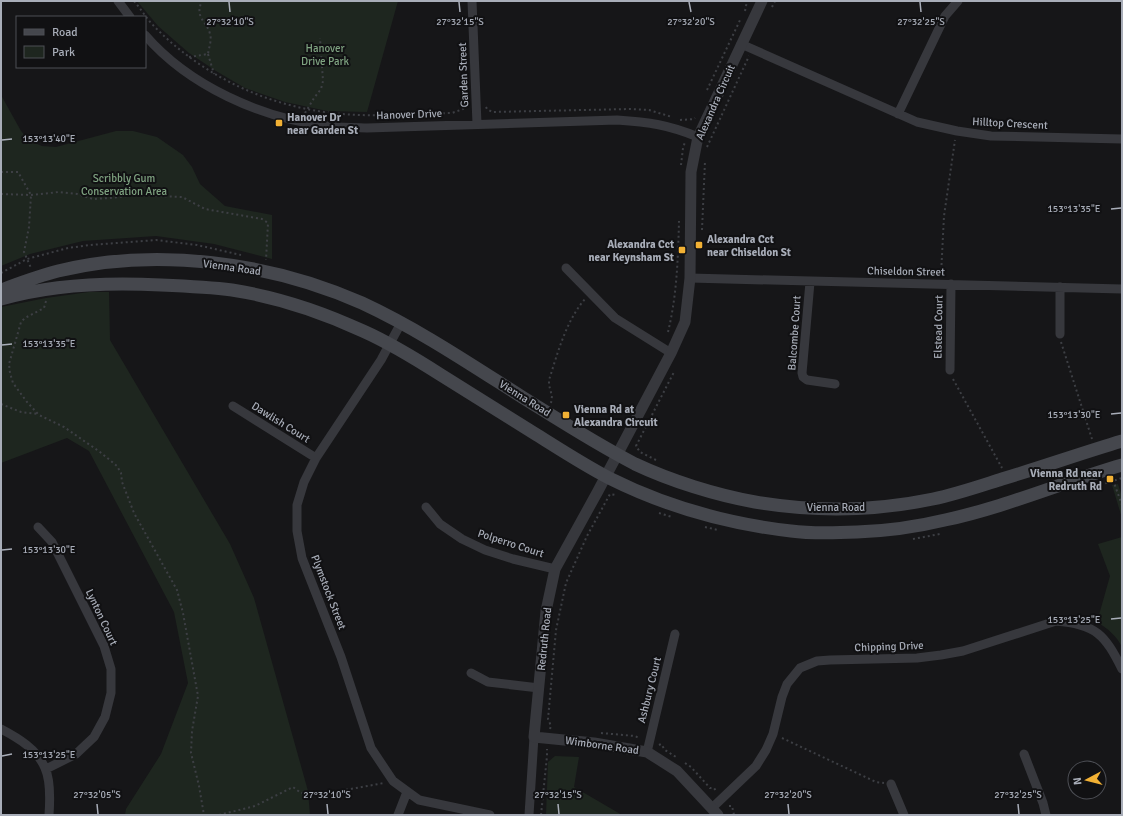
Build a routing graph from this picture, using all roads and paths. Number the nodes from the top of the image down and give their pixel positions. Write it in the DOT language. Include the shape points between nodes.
graph roads {
  1 [pos="118,1"];
  2 [pos="134,1"];
  3 [pos="202,1"];
  4 [pos="472,1"];
  5 [pos="747,1"];
  6 [pos="762,1"];
  7 [pos="775,1"];
  8 [pos="958,1"];
  9 [pos="771,8"];
  10 [pos="129,16"];
  11 [pos="145,16"];
  12 [pos="146,17"];
  13 [pos="146,36"];
  14 [pos="320,38"];
  15 [pos="741,44"];
  16 [pos="752,49"];
  17 [pos="208,54"];
  18 [pos="189,57"];
  19 [pos="215,74"];
  20 [pos="707,92"];
  21 [pos="468,103"];
  22 [pos="485,104"];
  23 [pos="308,109"];
  24 [pos="697,112"];
  25 [pos="898,114"];
  26 [pos="300,121"];
  27 [pos="477,124"];
  28 [pos="957,131"];
  29 [pos="698,137"];
  30 [pos="1122,139"];
  31 [pos="685,143"];
  32 [pos="705,152"];
  33 [pos="705,160"];
  34 [pos="681,170"];
  35 [pos="1,172"];
  36 [pos="1,194"];
  37 [pos="31,195"];
  38 [pos="679,216"];
  39 [pos="702,236"];
  40 [pos="266,260"];
  41 [pos="566,268"];
  42 [pos="34,278"];
  43 [pos="690,278"];
  44 [pos="810,282"];
  45 [pos="940,284"];
  46 [pos="951,284"];
  47 [pos="1060,287"];
  48 [pos="1122,289"];
  49 [pos="1,290"];
  50 [pos="40,290"];
  51 [pos="590,293"];
  52 [pos="1,299"];
  53 [pos="401,323"];
  54 [pos="1060,334"];
  55 [pos="665,338"];
  56 [pos="389,344"];
  57 [pos="671,353"];
  58 [pos="950,370"];
  59 [pos="674,371"];
  60 [pos="835,384"];
  61 [pos="551,403"];
  62 [pos="1,404"];
  63 [pos="233,406"];
  64 [pos="39,414"];
  65 [pos="1085,441"];
  66 [pos="1122,441"];
  67 [pos="1094,444"];
  68 [pos="617,454"];
  69 [pos="316,458"];
  70 [pos="662,463"];
  71 [pos="1122,465"];
  72 [pos="1108,469"];
  73 [pos="995,470"];
  74 [pos="1006,470"];
  75 [pos="606,476"];
  76 [pos="619,495"];
  77 [pos="1122,505"];
  78 [pos="426,507"];
  79 [pos="38,527"];
  80 [pos="554,569"];
  81 [pos="675,634"];
  82 [pos="1122,670"];
  83 [pos="471,673"];
  84 [pos="539,688"];
  85 [pos="1,729"];
  86 [pos="773,734"];
  87 [pos="534,737"];
  88 [pos="546,738"];
  89 [pos="647,752"];
  90 [pos="1024,754"];
  91 [pos="46,768"];
  92 [pos="393,781"];
  93 [pos="891,784"];
  94 [pos="407,792"];
  95 [pos="728,806"];
  96 [pos="715,811"];
  97 [pos="49,815"];
  98 [pos="204,815"];
  99 [pos="219,815"];
  100 [pos="398,815"];
  101 [pos="490,815"];
  102 [pos="529,815"];
  103 [pos="541,815"];
  104 [pos="734,815"];
  105 [pos="904,815"];
  106 [pos="1046,815"];
  1 -- 10 [label="street"];
  2 -- 11 [label="path"];
  3 -- 17 [label="path" via="199,7 200,18 210,32 211,40"];
  4 -- 27 [label="street, Garden Street"];
  5 -- 20 [label="path" via="744,13"];
  6 -- 15 [label="street, Alexandra Circuit"];
  7 -- 9 [label="path"];
  8 -- 25 [label="street" via="945,16"];
  12 -- 18 [label="path"];
  13 -- 26 [label="street, Hanover Drive" via="191,75 231,98 253,108"];
  14 -- 23 [label="path" via="323,81 321,89"];
  15 -- 16 [label="street, Hilltop Crescent"];
  15 -- 29 [label="street, Alexandra Circuit"];
  16 -- 25 [label="street, Hilltop Crescent"];
  16 -- 32 [label="path"];
  17 -- 18 [label="path"];
  17 -- 19 [label="path"];
  18 -- 19 [label="path"];
  19 -- 23 [label="path" via="273,100"];
  21 -- 23 [label="path" via="463,109 452,113 363,115"];
  22 -- 24 [label="path" via="492,112 630,109 649,110 681,120 694,119"];
  23 -- 26 [label="path"];
  25 -- 28 [label="street, Hilltop Crescent" via="918,122"];
  26 -- 27 [label="street, Hanover Drive" via="327,126 366,128"];
  27 -- 29 [label="street, Hanover Drive" via="617,120 677,128"];
  28 -- 30 [label="street, Hilltop Crescent" via="991,136"];
  28 -- 45 [label="path" via="944,216"];
  29 -- 43 [label="street, Alexandra Circuit" via="691,172"];
  31 -- 34 [label="path"];
  33 -- 39 [label="path"];
  35 -- 37 [label="path" via="18,172"];
  36 -- 37 [label="path"];
  37 -- 40 [label="path" via="59,192 93,199 134,195 182,197 205,209 262,219 268,223"];
  37 -- 42 [label="path" via="24,252"];
  38 -- 55 [label="path" via="673,314"];
  41 -- 51 [label="street"];
  42 -- 49 [label="main road, Vienna Road"];
  42 -- 53 [label="main road, Vienna Road" via="76,267 121,261 170,260 215,264 264,271 323,288 362,303"];
  43 -- 44 [label="street, Chiseldon Street"];
  43 -- 57 [label="street, Alexandra Circuit" via="685,322"];
  44 -- 45 [label="street, Chiseldon Street"];
  44 -- 60 [label="street, Balcombe Court" via="802,373 807,380"];
  45 -- 46 [label="street, Chiseldon Street"];
  46 -- 47 [label="street, Chiseldon Street"];
  46 -- 58 [label="street, Elstead Court"];
  47 -- 48 [label="street, Chiseldon Street"];
  47 -- 54 [label="street"];
  50 -- 52 [label="main road, Vienna Road"];
  50 -- 56 [label="main road, Vienna Road" via="88,284 113,284 233,290 294,304 331,317"];
  50 -- 64 [label="path" via="46,298 46,304 44,308 20,322 9,364 13,383"];
  51 -- 57 [label="street" via="615,318"];
  51 -- 61 [label="path" via="577,308 561,345 549,380"];
  53 -- 56 [label="street, Plymstock Street"];
  53 -- 68 [label="main road, Vienna Road"];
  54 -- 67 [label="path"];
  56 -- 69 [label="street, Plymstock Street"];
  56 -- 75 [label="main road, Vienna Road"];
  57 -- 68 [label="street, Alexandra Circuit"];
  58 -- 74 [label="path"];
  59 -- 70 [label="path" via="636,446 640,452"];
  62 -- 64 [label="path" via="20,412"];
  63 -- 69 [label="street, Dawlish Court"];
  64 -- 98 [label="path" via="64,427 117,466 134,513 177,590 198,696 191,753"];
  65 -- 67 [label="path"];
  66 -- 67 [label="main road, Vienna Road"];
  67 -- 74 [label="main road, Vienna Road"];
  68 -- 74 [label="main road, Vienna Road" via="660,474 722,494 755,502 828,509 857,509 935,499"];
  68 -- 75 [label="street, Alexandra Circuit"];
  69 -- 92 [label="street, Plymstock Street" via="304,482 297,505 296,531 302,558 341,657 371,748"];
  71 -- 72 [label="main road, Vienna Road"];
  72 -- 75 [label="main road, Vienna Road" via="946,520 905,528 830,534 793,532 706,514 672,505"];
  72 -- 77 [label="path"];
  73 -- 74 [label="path"];
  75 -- 80 [label="street, Redruth Road"];
  76 -- 88 [label="path" via="610,494 587,536 566,583 556,630 548,719 551,726"];
  78 -- 80 [label="street, Polperro Court" via="440,524 462,539 485,550"];
  79 -- 91 [label="street, Lynton Court" via="52,542 104,646 111,681 106,717 94,737 76,754"];
  80 -- 84 [label="street, Redruth Road" via="546,611"];
  81 -- 89 [label="street, Ashbury Court"];
  82 -- 86 [label="street, Chipping Drive" via="1104,638 1088,627 1056,621 941,656 817,661 800,668 787,684"];
  83 -- 84 [label="street" via="488,682"];
  84 -- 87 [label="street, Redruth Road"];
  85 -- 91 [label="street" via="20,739 38,756"];
  86 -- 93 [label="path" via="876,782"];
  86 -- 96 [label="street, Chipping Drive" via="756,766"];
  87 -- 88 [label="street, Wimborne Road"];
  87 -- 102 [label="street, Redruth Road"];
  88 -- 89 [label="street, Wimborne Road"];
  88 -- 103 [label="path" via="547,756"];
  89 -- 96 [label="street, Wimborne Road" via="676,771"];
  90 -- 106 [label="street" via="1044,803"];
  91 -- 97 [label="street"];
  92 -- 94 [label="street, Plymstock Street"];
  92 -- 99 [label="path" via="323,794 301,793 293,787 255,806"];
  93 -- 105 [label="street"];
  94 -- 100 [label="street"];
  94 -- 101 [label="street, Plymstock Street" via="419,800"];
  95 -- 104 [label="path" via="732,806"];
}
